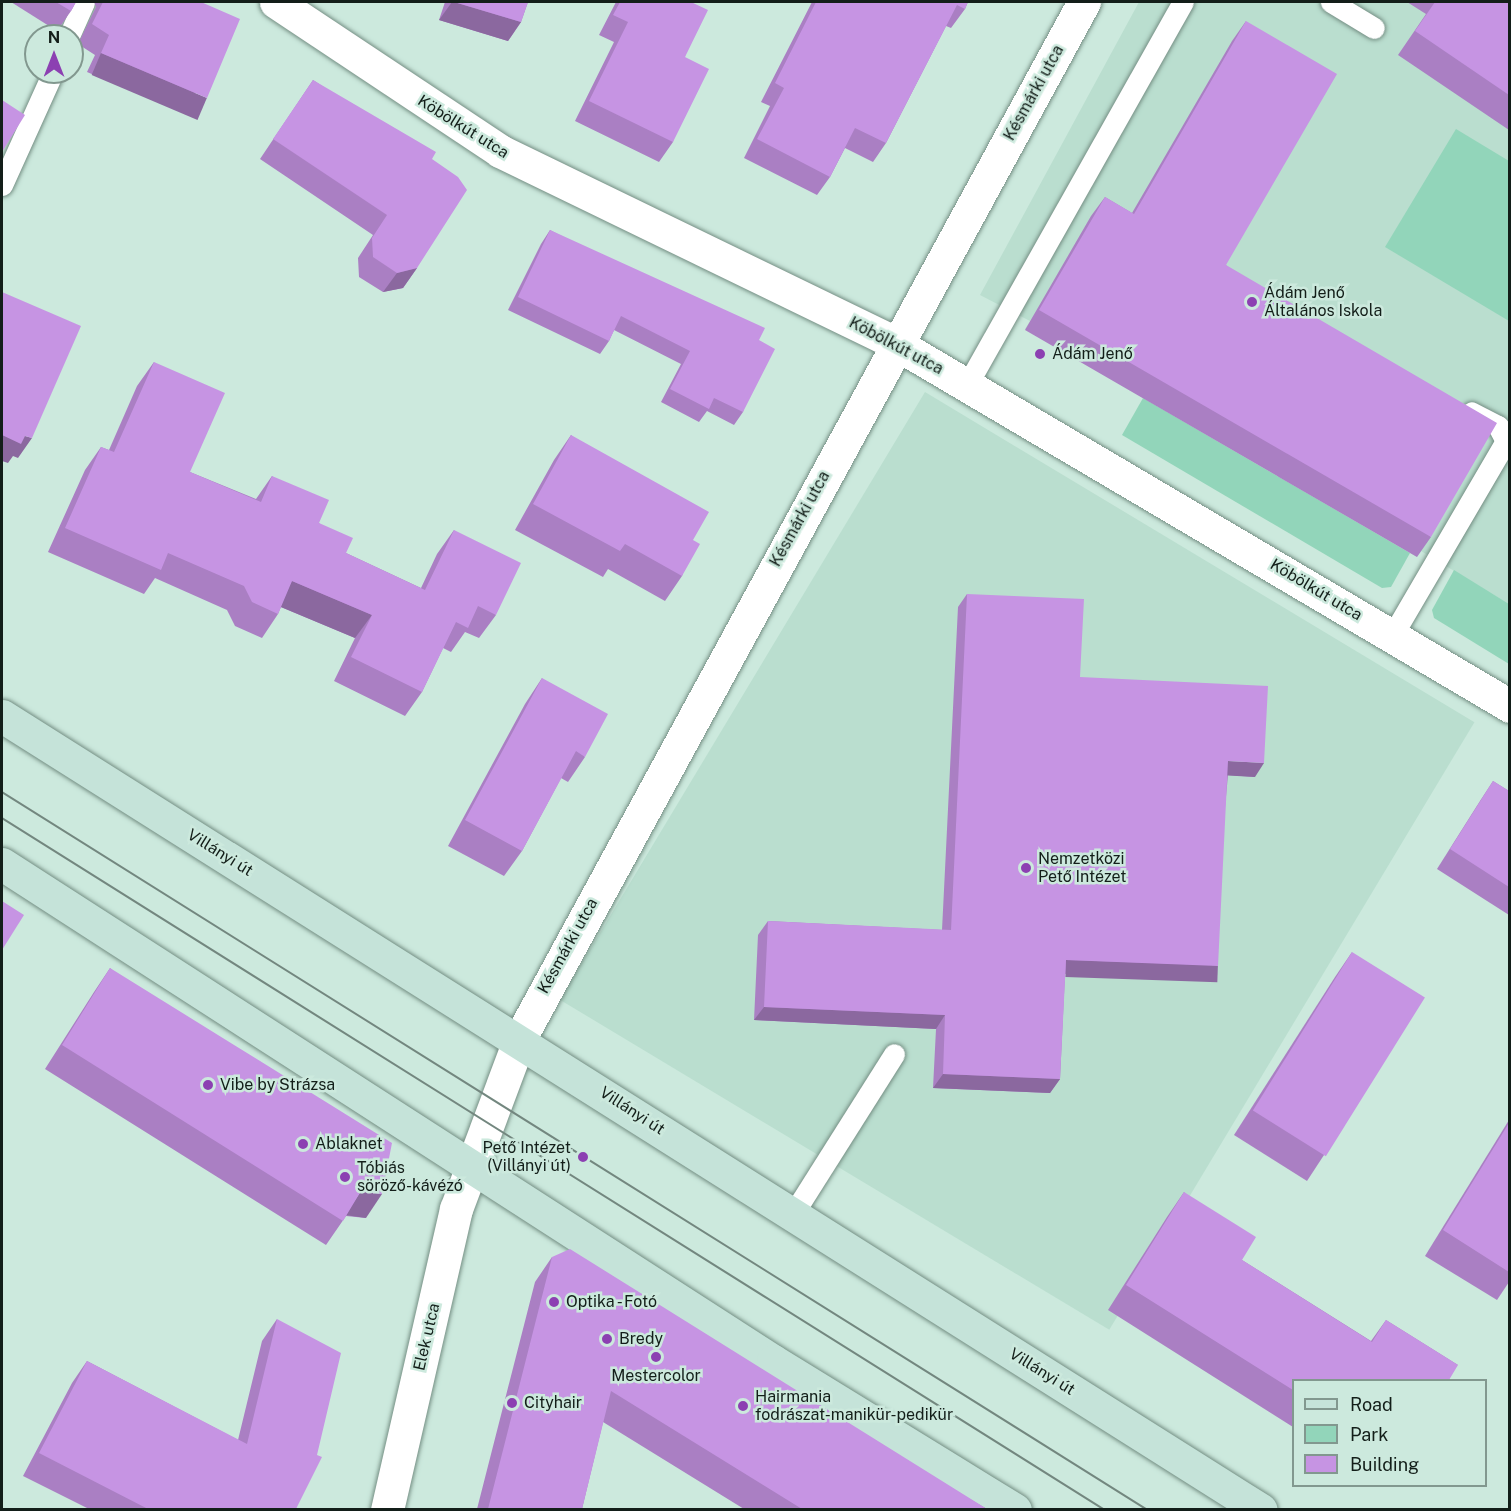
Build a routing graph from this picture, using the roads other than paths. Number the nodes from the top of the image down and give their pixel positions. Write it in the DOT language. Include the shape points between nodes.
graph roads {
  1 [pos="84,2"];
  2 [pos="276,2"];
  3 [pos="1084,2"];
  4 [pos="1184,2"];
  5 [pos="1331,2"];
  6 [pos="74,24"];
  7 [pos="1374,28"];
  8 [pos="48,84"];
  9 [pos="2,185"];
  10 [pos="895,343"];
  11 [pos="967,385"];
  12 [pos="1456,404"];
  13 [pos="1392,636"];
  14 [pos="1509,706"];
  15 [pos="2,716"];
  16 [pos="2,864"];
  17 [pos="520,1038"];
  18 [pos="894,1054"];
  19 [pos="471,1167"];
  20 [pos="793,1214"];
  21 [pos="387,1509"];
  22 [pos="1015,1509"];
  23 [pos="1261,1509"];
  1 -- 6 [label="lane"];
  2 -- 10 [label="street, Köbölkút utca" via="500,151"];
  3 -- 10 [label="street, Késmárki utca"];
  4 -- 11 [label="lane"];
  5 -- 7 [label="lane"];
  8 -- 9 [label="lane"];
  10 -- 11 [label="street, Köbölkút utca"];
  10 -- 17 [label="street, Késmárki utca"];
  11 -- 13 [label="street, Köbölkút utca"];
  12 -- 13 [label="lane" via="1498,426 1506,441"];
  13 -- 14 [label="street, Köbölkút utca"];
  15 -- 17 [label="street, Villányi út"];
  16 -- 19 [label="street"];
  17 -- 19 [label="street, Késmárki utca"];
  17 -- 20 [label="street, Villányi út"];
  18 -- 20 [label="lane"];
  19 -- 21 [label="street, Elek utca"];
  19 -- 22 [label="street"];
  20 -- 23 [label="street, Villányi út"];
}
